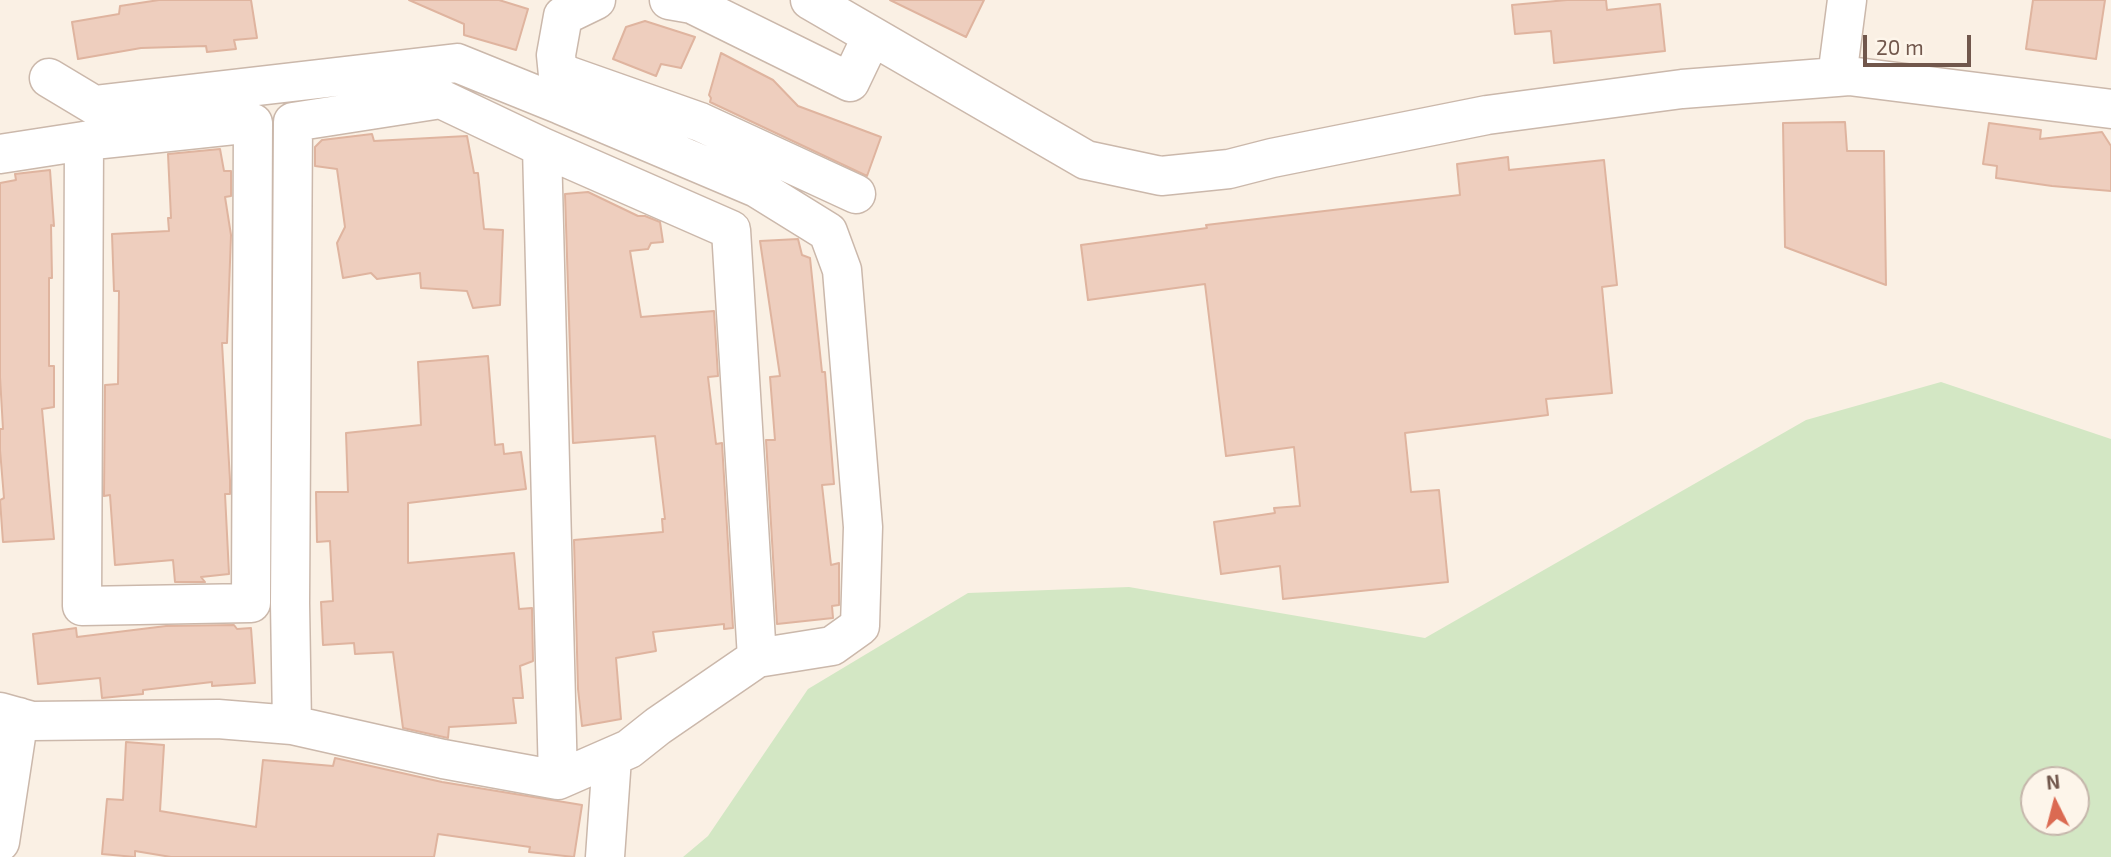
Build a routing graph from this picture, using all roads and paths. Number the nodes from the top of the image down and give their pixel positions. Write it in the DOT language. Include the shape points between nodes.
graph roads {
  1 [pos="596,0"];
  2 [pos="669,0"];
  3 [pos="810,0"];
  4 [pos="1847,0"];
  5 [pos="872,36"];
  6 [pos="1837,77"];
  7 [pos="49,78"];
  8 [pos="559,88"];
  9 [pos="2111,109"];
  10 [pos="84,141"];
  11 [pos="542,147"];
  12 [pos="0,154"];
  13 [pos="856,194"];
  14 [pos="757,659"];
  15 [pos="9,715"];
  16 [pos="292,725"];
  17 [pos="612,758"];
  18 [pos="558,780"];
  19 [pos="0,842"];
  20 [pos="605,857"];
  1 -- 8 [label="street" via="564,16 556,55"];
  2 -- 5 [label="street" via="692,4 850,82"];
  3 -- 5 [label="street"];
  4 -- 6 [label="street"];
  5 -- 6 [label="street" via="1087,160 1161,176 1228,169 1487,115 1682,89"];
  6 -- 9 [label="street"];
  7 -- 8 [label="street" via="94,104 457,63"];
  8 -- 13 [label="street" via="700,122"];
  8 -- 14 [label="street" via="757,188 828,232 842,270 863,527 860,626 832,646"];
  10 -- 10 [label="street" via="253,122 251,603 82,606"];
  10 -- 12 [label="street"];
  11 -- 14 [label="street" via="731,230"];
  11 -- 16 [label="street" via="441,99 293,122"];
  11 -- 18 [label="street"];
  14 -- 17 [label="street"];
  15 -- 16 [label="street" via="32,721 218,719"];
  15 -- 19 [label="street"];
  16 -- 18 [label="street"];
  17 -- 18 [label="street"];
  17 -- 20 [label="street"];
}
